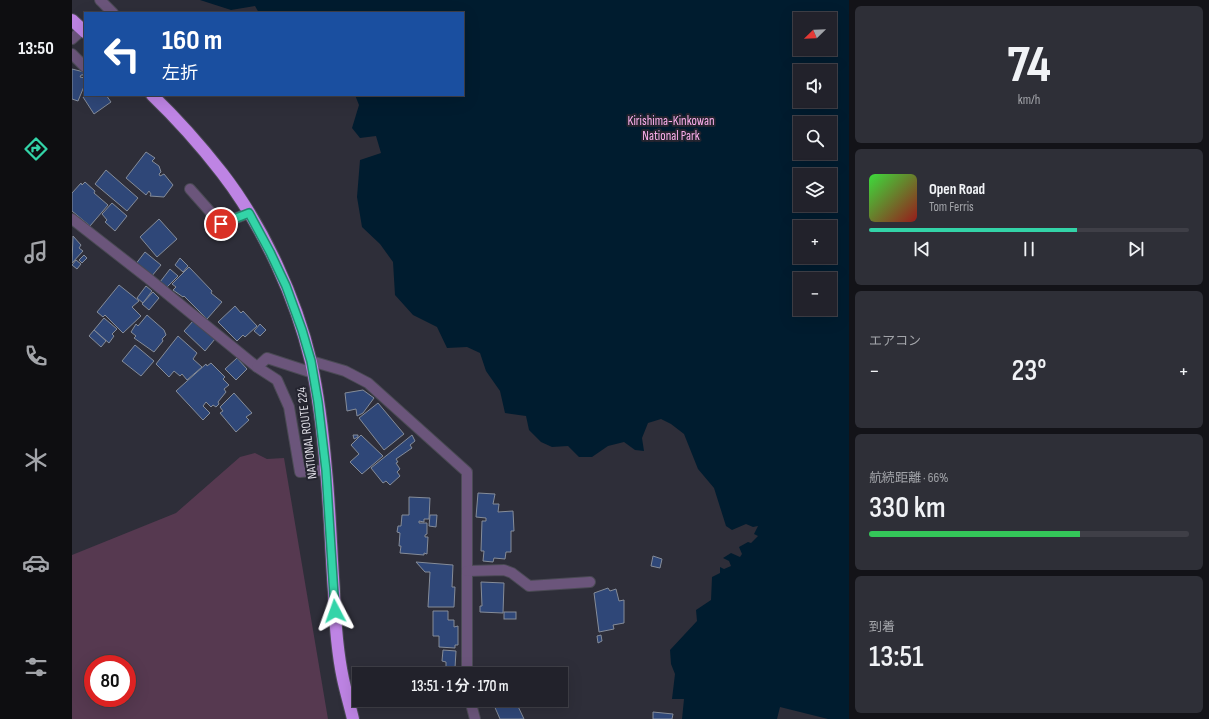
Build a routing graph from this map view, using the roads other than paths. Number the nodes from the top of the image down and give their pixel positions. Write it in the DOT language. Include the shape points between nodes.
graph roads {
  1 [pos="100,0"];
  2 [pos="112,12"];
  3 [pos="72,20"];
  4 [pos="84,31"];
  5 [pos="72,39"];
  6 [pos="72,54"];
  7 [pos="84,66"];
  8 [pos="153,96"];
  9 [pos="190,190"];
  10 [pos="249,213"];
  11 [pos="72,220"];
  12 [pos="258,367"];
  13 [pos="312,367"];
  14 [pos="326,470"];
  15 [pos="467,571"];
  16 [pos="590,582"];
  17 [pos="467,667"];
  18 [pos="472,707"];
  19 [pos="353,719"];
  20 [pos="475,719"];
  1 -- 2 [label="street"];
  3 -- 4 [label="highway"];
  4 -- 5 [label="street"];
  6 -- 7 [label="street"];
  8 -- 10 [label="highway, NATIONAL ROUTE 224" via="223,174"];
  9 -- 10 [label="street" via="221,224"];
  10 -- 13 [label="highway, NATIONAL ROUTE 224" via="286,286"];
  11 -- 12 [label="street"];
  12 -- 13 [label="street" via="267,358"];
  12 -- 14 [label="street" via="277,380 289,407 300,472"];
  13 -- 14 [label="highway, NATIONAL ROUTE 224"];
  13 -- 15 [label="street" via="346,371 368,383 467,472"];
  14 -- 19 [label="highway, NATIONAL ROUTE 224" via="336,627 343,679"];
  15 -- 16 [label="street" via="504,570 528,586"];
  15 -- 17 [label="street"];
  18 -- 20 [label="street"];
}
